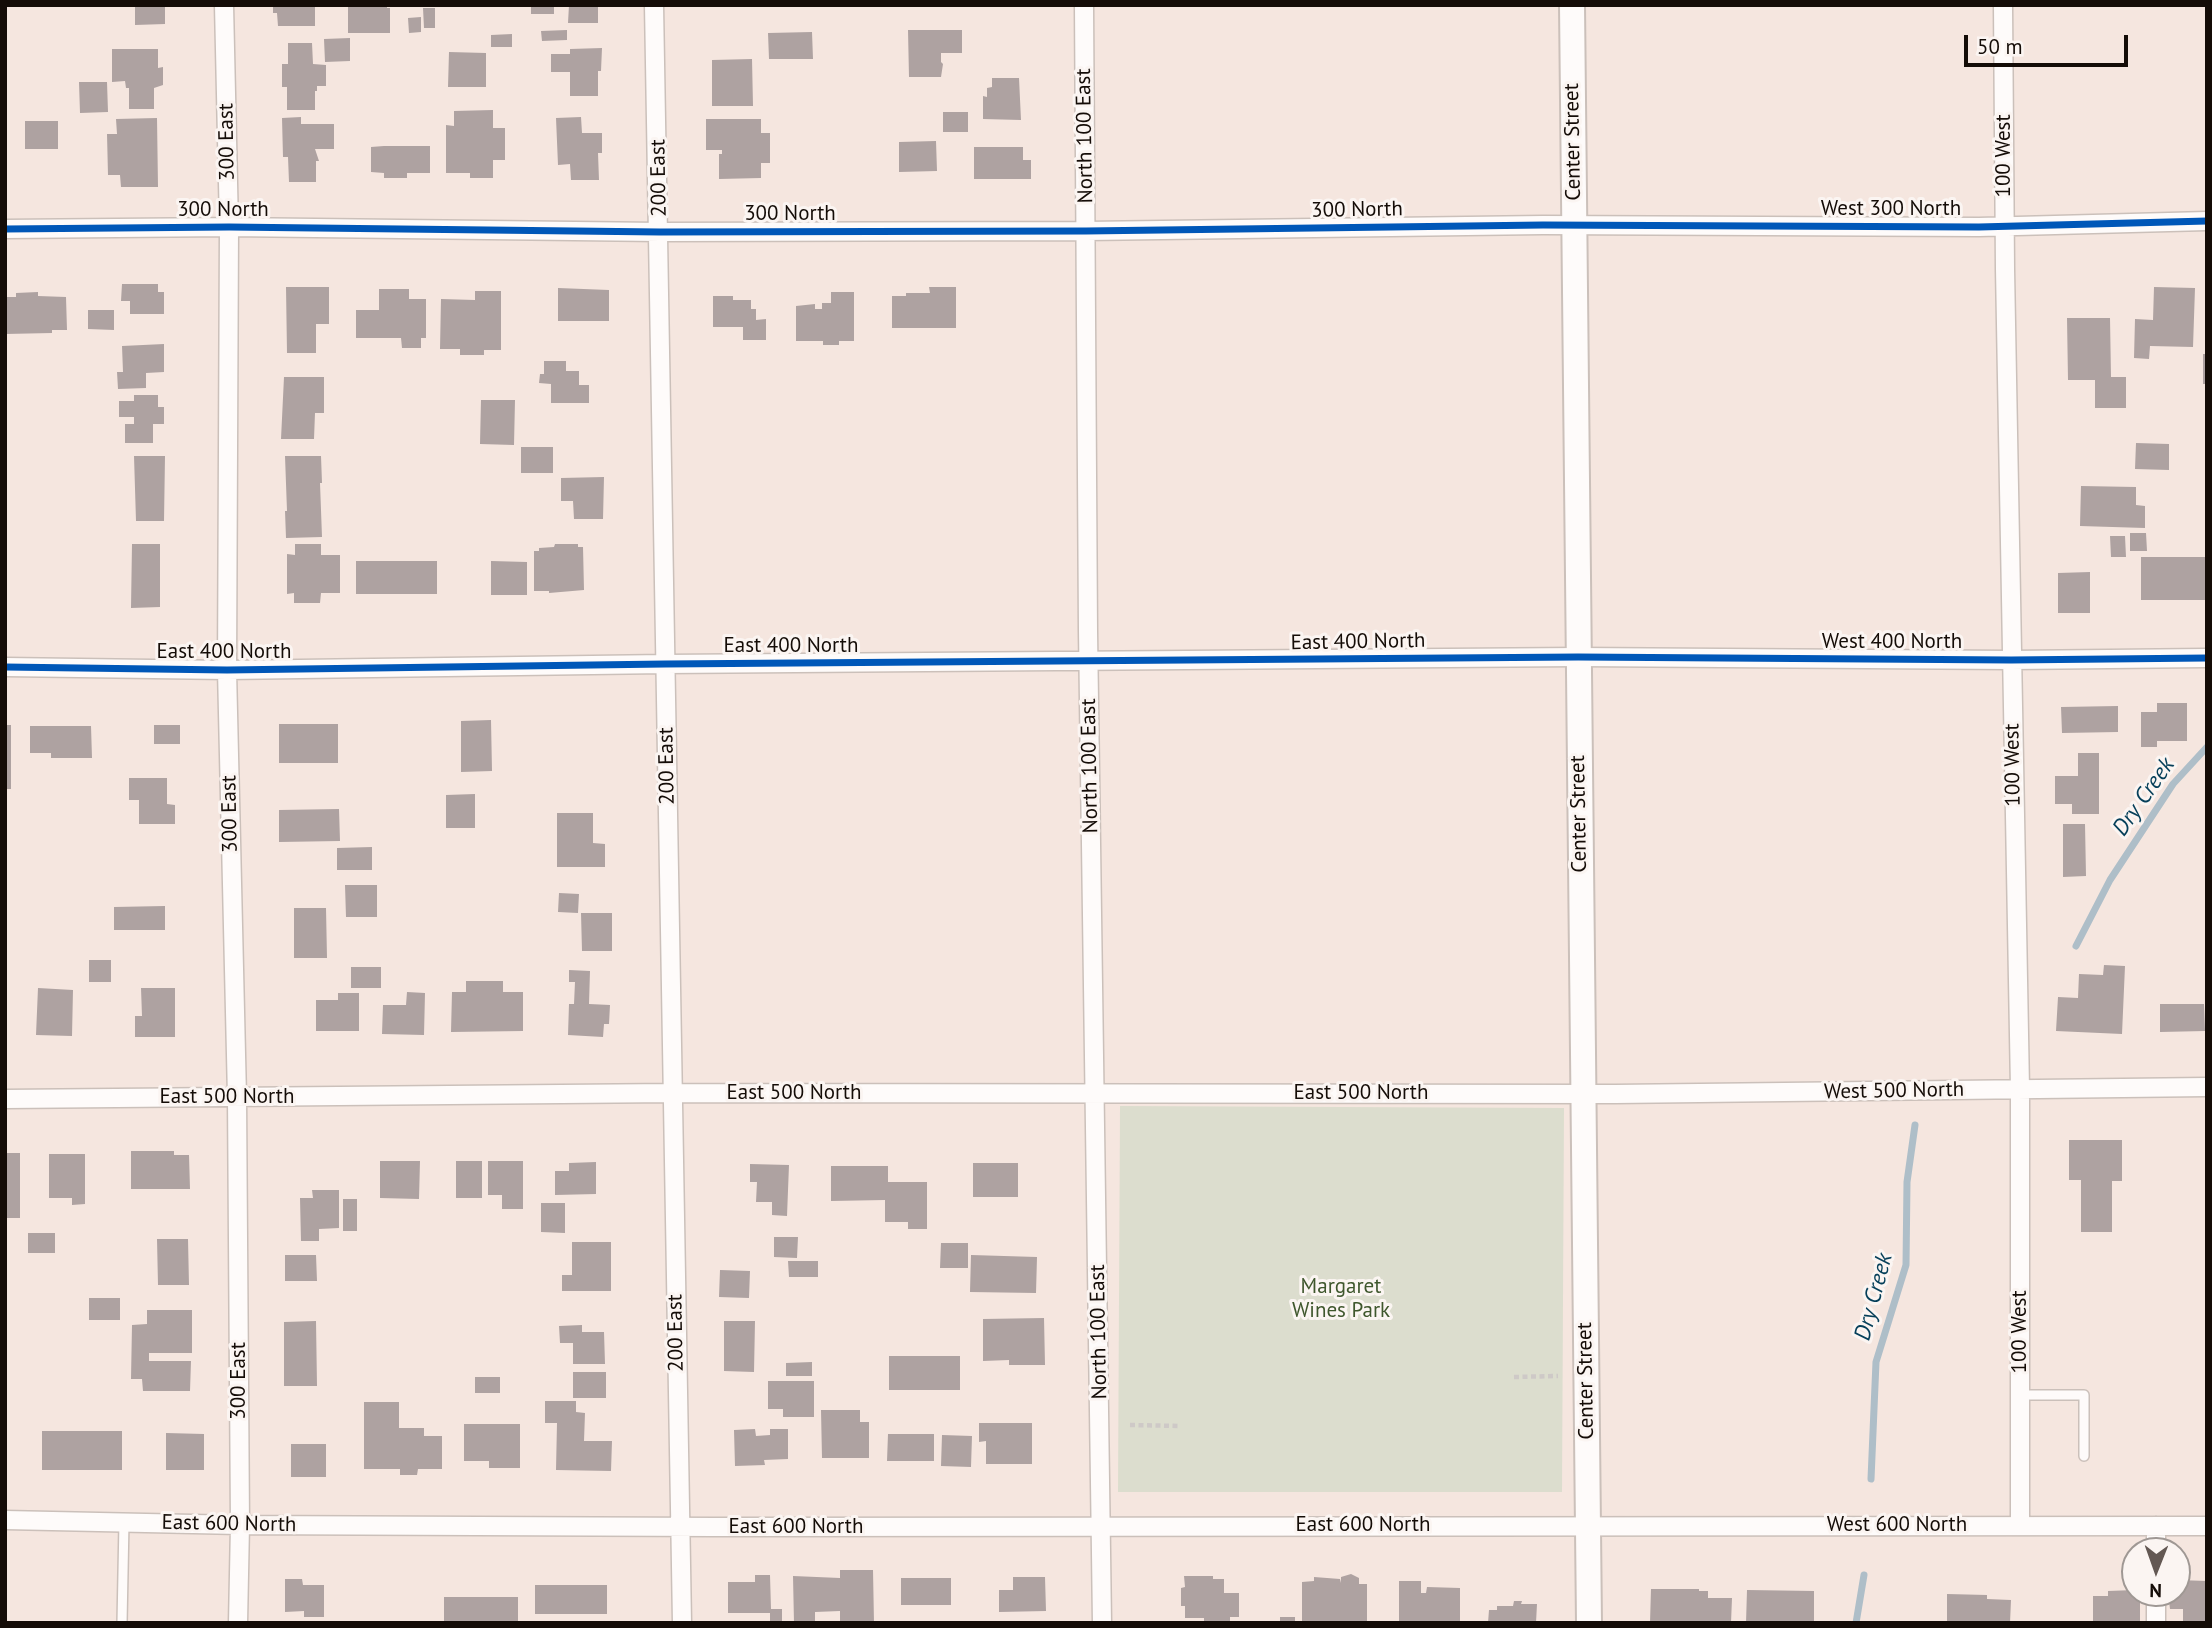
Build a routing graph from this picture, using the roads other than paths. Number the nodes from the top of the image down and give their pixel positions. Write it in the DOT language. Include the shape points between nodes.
graph roads {
  1 [pos="224,5"];
  2 [pos="654,5"];
  3 [pos="1084,5"];
  4 [pos="1572,5"];
  5 [pos="2003,5"];
  6 [pos="2207,221"];
  7 [pos="1574,226"];
  8 [pos="2004,226"];
  9 [pos="229,228"];
  10 [pos="5,229"];
  11 [pos="1086,231"];
  12 [pos="660,232"];
  13 [pos="1578,657"];
  14 [pos="2207,658"];
  15 [pos="2011,660"];
  16 [pos="1088,662"];
  17 [pos="666,664"];
  18 [pos="5,667"];
  19 [pos="227,670"];
  20 [pos="2207,1087"];
  21 [pos="2020,1088"];
  22 [pos="1096,1092"];
  23 [pos="672,1093"];
  24 [pos="1582,1094"];
  25 [pos="237,1097"];
  26 [pos="5,1099"];
  27 [pos="2020,1395"];
  28 [pos="2084,1456"];
  29 [pos="5,1520"];
  30 [pos="124,1522"];
  31 [pos="240,1525"];
  32 [pos="1588,1525"];
  33 [pos="2020,1525"];
  34 [pos="1101,1526"];
  35 [pos="2156,1526"];
  36 [pos="2207,1526"];
  37 [pos="680,1527"];
  38 [pos="2156,1537"];
  39 [pos="122,1623"];
  40 [pos="238,1623"];
  41 [pos="682,1623"];
  42 [pos="1101,1623"];
  43 [pos="1589,1623"];
  1 -- 9 [label="street, 300 East"];
  2 -- 12 [label="street, 200 East"];
  3 -- 11 [label="street, North 100 East"];
  4 -- 7 [label="street, Center Street"];
  5 -- 8 [label="street, 100 West"];
  6 -- 8 [label="street, West 300 North"];
  7 -- 8 [label="street, West 300 North"];
  7 -- 11 [label="street, 300 North"];
  7 -- 13 [label="street, Center Street"];
  8 -- 15 [label="street, 100 West"];
  9 -- 10 [label="street, 300 North"];
  9 -- 12 [label="street, 300 North"];
  9 -- 19 [label="street, 300 East"];
  11 -- 12 [label="street, 300 North"];
  11 -- 16 [label="street, North 100 East"];
  12 -- 17 [label="street, 200 East"];
  13 -- 15 [label="street, West 400 North"];
  13 -- 16 [label="street, East 400 North"];
  13 -- 24 [label="street, Center Street"];
  14 -- 15 [label="street, West 400 North"];
  15 -- 21 [label="street, 100 West"];
  16 -- 17 [label="street, East 400 North"];
  16 -- 22 [label="street, North 100 East"];
  17 -- 19 [label="street, East 400 North"];
  17 -- 23 [label="street, 200 East"];
  18 -- 19 [label="street, East 400 North"];
  19 -- 25 [label="street, 300 East"];
  20 -- 21 [label="street, West 500 North"];
  21 -- 24 [label="street, West 500 North"];
  21 -- 27 [label="street, 100 West"];
  22 -- 23 [label="street, East 500 North"];
  22 -- 24 [label="street, East 500 North"];
  22 -- 34 [label="street, North 100 East"];
  23 -- 25 [label="street, East 500 North"];
  23 -- 37 [label="street, 200 East"];
  24 -- 32 [label="street, Center Street"];
  25 -- 26 [label="street, East 500 North"];
  25 -- 31 [label="street, 300 East"];
  27 -- 28 [label="lane" via="2084,1395"];
  27 -- 33 [label="street, 100 West"];
  29 -- 30 [label="street, East 600 North"];
  30 -- 31 [label="street, East 600 North"];
  30 -- 39 [label="lane"];
  31 -- 37 [label="street, East 600 North"];
  31 -- 40 [label="street, 300 East"];
  32 -- 33 [label="street, West 600 North"];
  32 -- 34 [label="street, East 600 North"];
  32 -- 43 [label="street, Center Street"];
  33 -- 35 [label="street, West 600 North"];
  34 -- 37 [label="street, East 600 North"];
  34 -- 42 [label="street, North 100 East"];
  35 -- 36 [label="street, West 600 North"];
  35 -- 38 [label="street"];
  37 -- 41 [label="street, 200 East"];
}
